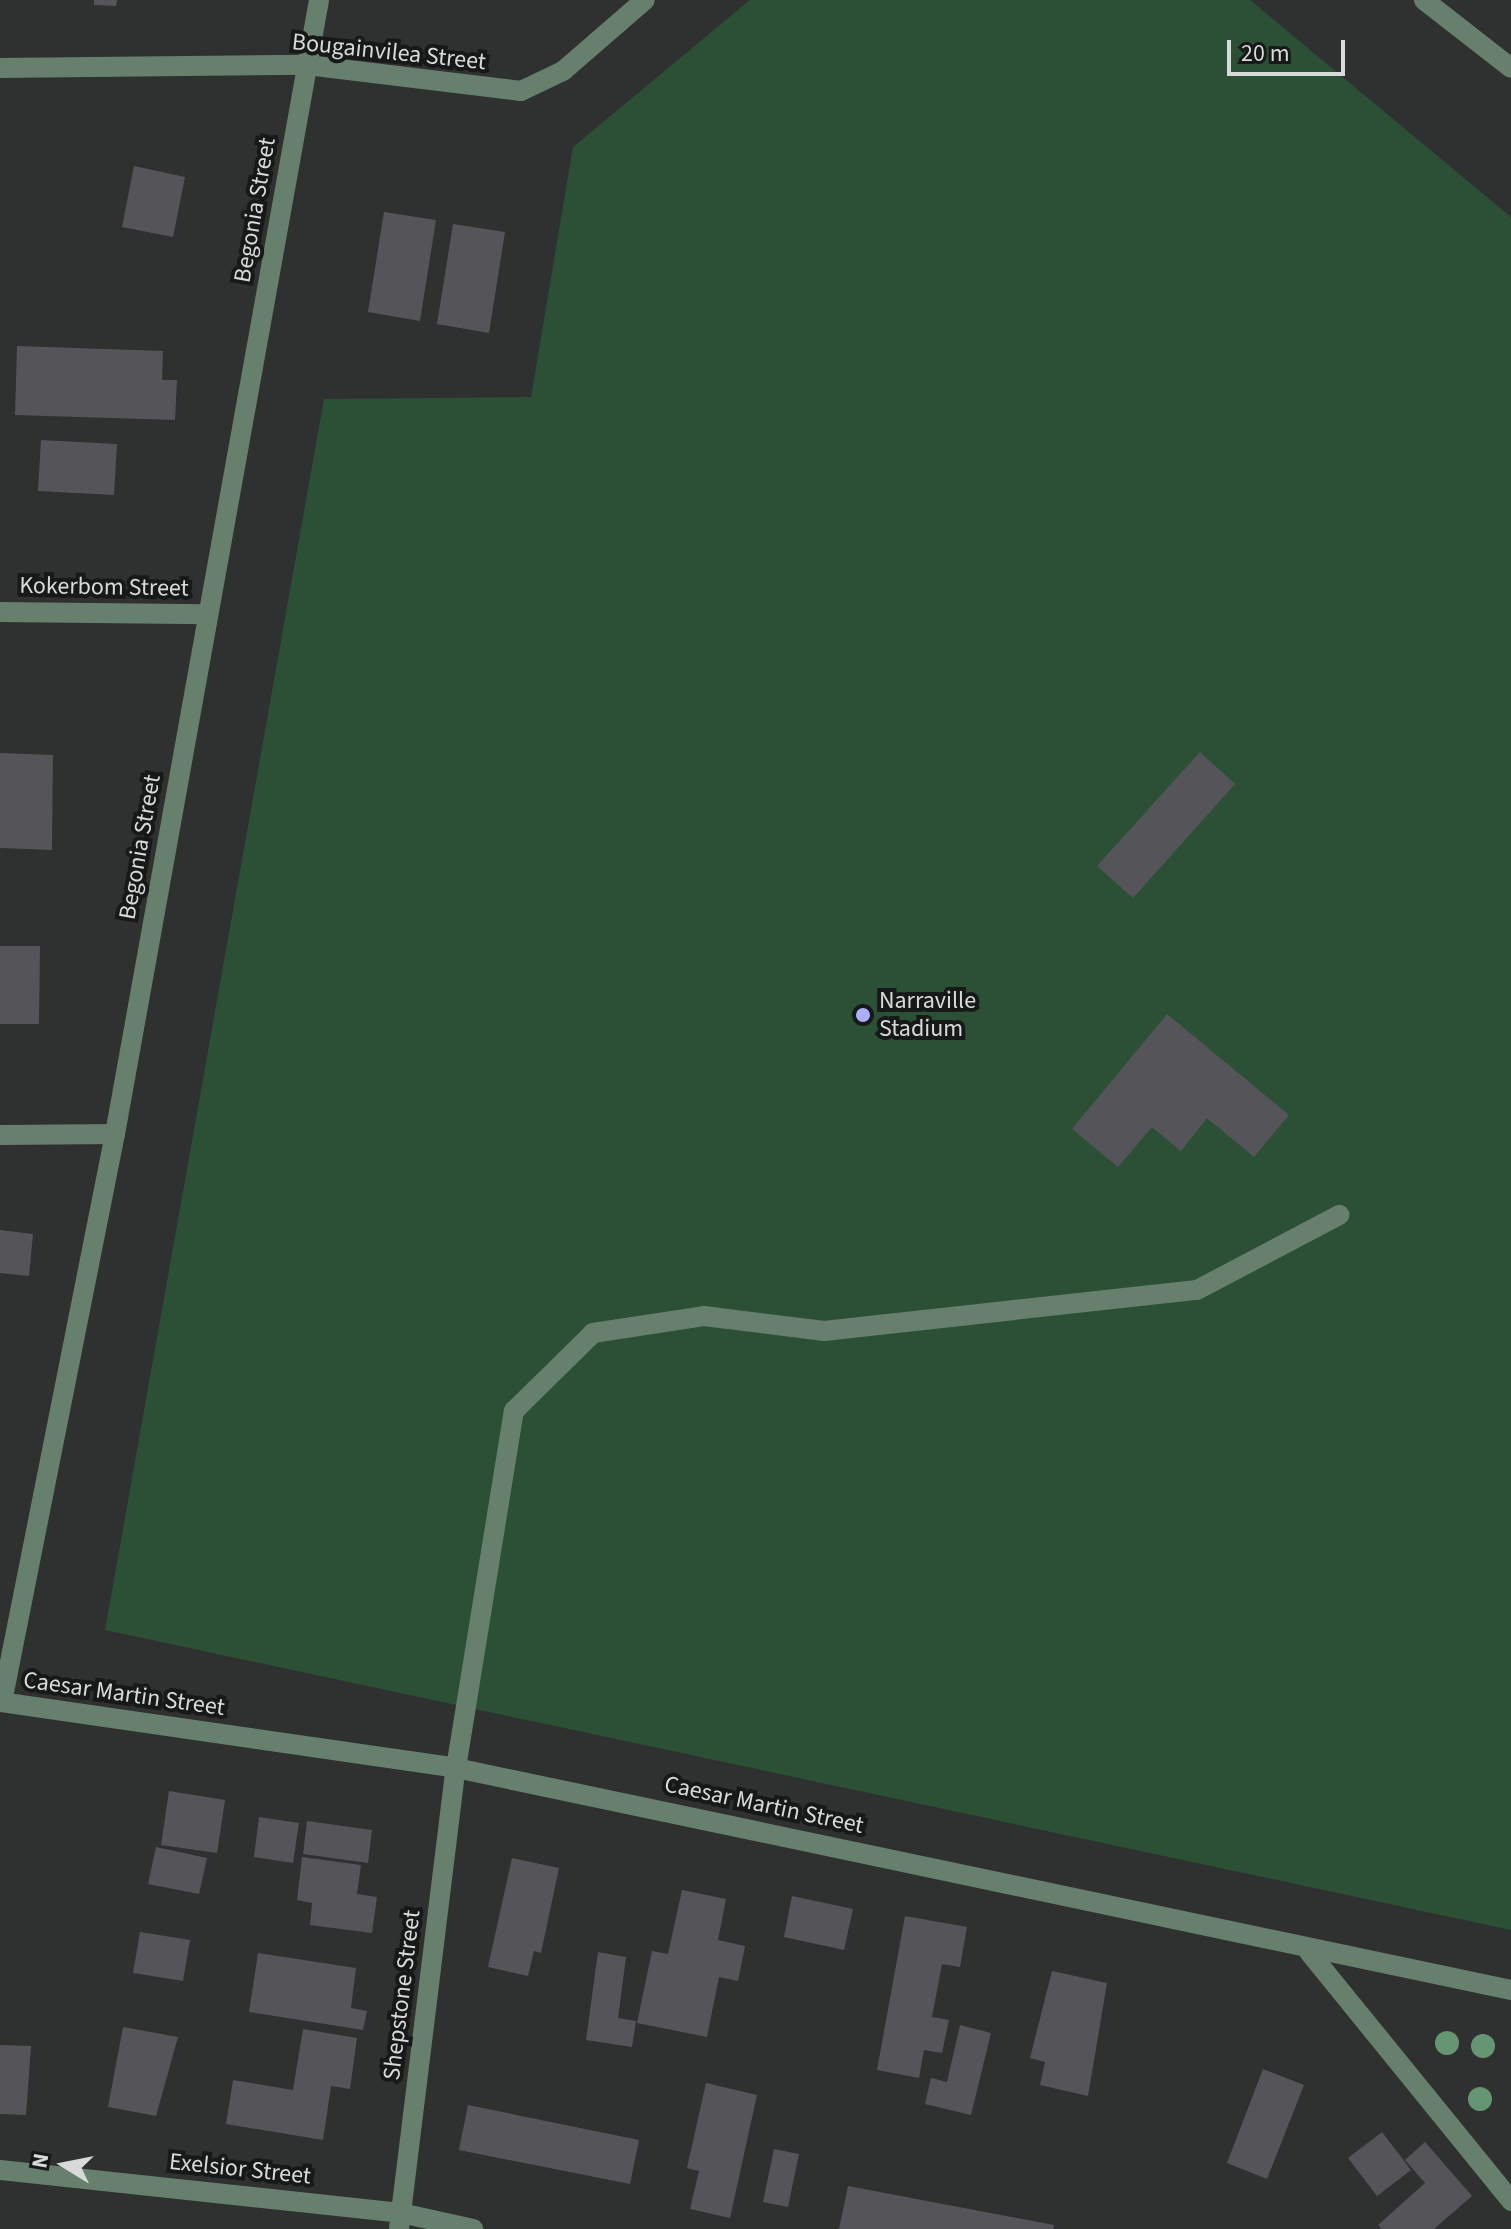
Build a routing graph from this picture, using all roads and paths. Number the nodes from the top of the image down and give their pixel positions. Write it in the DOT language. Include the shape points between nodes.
graph roads {
  1 [pos="319,0"];
  2 [pos="645,0"];
  3 [pos="1424,0"];
  4 [pos="307,65"];
  5 [pos="0,68"];
  6 [pos="1511,68"];
  7 [pos="0,612"];
  8 [pos="208,614"];
  9 [pos="115,1134"];
  10 [pos="0,1135"];
  11 [pos="1339,1215"];
  12 [pos="1,1702"];
  13 [pos="456,1768"];
  14 [pos="1309,1952"];
  15 [pos="1511,1990"];
  16 [pos="0,2170"];
  17 [pos="1511,2201"];
  18 [pos="400,2221"];
  19 [pos="473,2229"];
  1 -- 4 [label="street, Begonia Street"];
  2 -- 4 [label="street, Bougainvilea Street" via="563,71 521,91"];
  3 -- 6 [label="street"];
  4 -- 5 [label="street, Bougainvilea Street"];
  4 -- 8 [label="street, Begonia Street"];
  7 -- 8 [label="street, Kokerbom Street"];
  8 -- 9 [label="street, Begonia Street"];
  9 -- 10 [label="street"];
  9 -- 12 [label="street, Begonia Street"];
  11 -- 13 [label="street, Shepstone Street" via="1197,1290 824,1331 704,1316 593,1333 514,1411"];
  12 -- 13 [label="street, Caesar Martin Street"];
  13 -- 14 [label="street, Caesar Martin Street"];
  13 -- 18 [label="street, Shepstone Street"];
  14 -- 15 [label="street, Caesar Martin Street"];
  14 -- 17 [label="street"];
  16 -- 18 [label="street, Exelsior Street"];
  18 -- 19 [label="street, Exelsior Street"];
}
